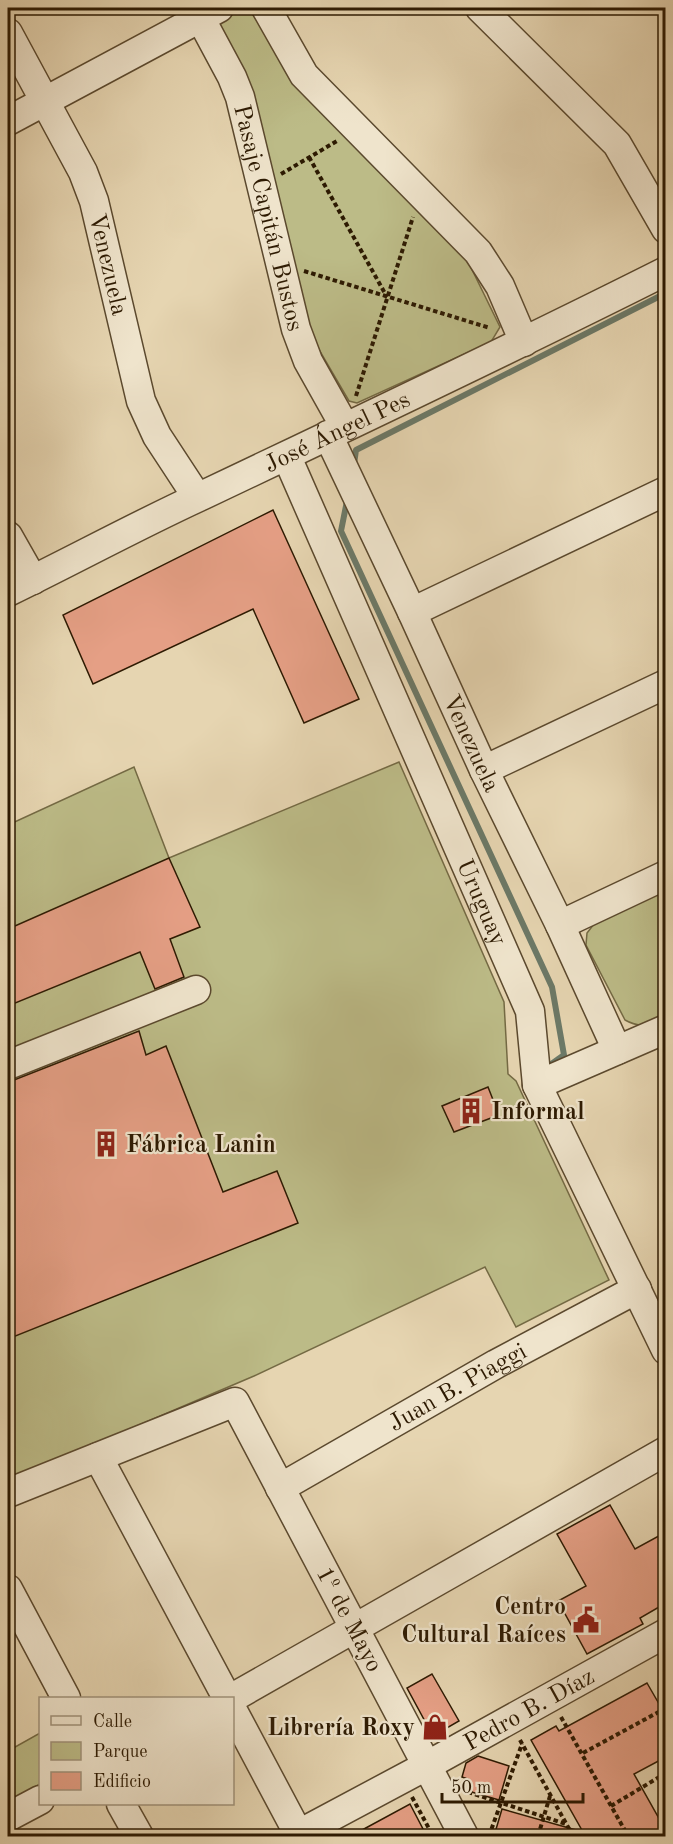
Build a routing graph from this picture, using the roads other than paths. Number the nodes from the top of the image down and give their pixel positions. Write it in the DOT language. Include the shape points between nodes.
graph roads {
  1 [pos="266,8"];
  2 [pos="480,8"];
  3 [pos="204,11"];
  4 [pos="8,33"];
  5 [pos="44,102"];
  6 [pos="8,121"];
  7 [pos="666,230"];
  8 [pos="666,271"];
  9 [pos="524,342"];
  10 [pos="337,431"];
  11 [pos="287,456"];
  12 [pos="666,491"];
  13 [pos="197,497"];
  14 [pos="8,536"];
  15 [pos="33,580"];
  16 [pos="8,592"];
  17 [pos="412,612"];
  18 [pos="666,684"];
  19 [pos="484,770"];
  20 [pos="666,875"];
  21 [pos="560,925"];
  22 [pos="196,990"];
  23 [pos="666,1029"];
  24 [pos="617,1050"];
  25 [pos="8,1065"];
  26 [pos="537,1085"];
  27 [pos="637,1289"];
  28 [pos="658,1315"];
  29 [pos="666,1350"];
  30 [pos="666,1451"];
  31 [pos="98,1457"];
  32 [pos="280,1488"];
  33 [pos="8,1493"];
  34 [pos="8,1588"];
  35 [pos="354,1628"];
  36 [pos="666,1633"];
  37 [pos="65,1697"];
  38 [pos="226,1697"];
  39 [pos="233,1697"];
  40 [pos="234,1713"];
  41 [pos="428,1765"];
  42 [pos="39,1801"];
  43 [pos="122,1805"];
  44 [pos="8,1817"];
  45 [pos="139,1836"];
  46 [pos="297,1836"];
  47 [pos="464,1836"];
  1 -- 9 [label="street" via="304,75 478,252 500,286"];
  2 -- 7 [label="street" via="617,144"];
  3 -- 5 [label="street"];
  3 -- 10 [label="street, Pasaje Capitán Bustos" via="240,97 296,329"];
  4 -- 5 [label="street, Venezuela"];
  5 -- 6 [label="street"];
  5 -- 13 [label="street, Venezuela" via="83,172 94,201 141,400 157,436"];
  8 -- 9 [label="street, José Ángel Pes"];
  9 -- 10 [label="street, José Ángel Pes"];
  10 -- 11 [label="street, José Ángel Pes"];
  10 -- 17 [label="street, Venezuela"];
  11 -- 13 [label="street, José Ángel Pes"];
  11 -- 26 [label="street, Uruguay" via="531,1011"];
  12 -- 17 [label="street"];
  13 -- 15 [label="street, José Ángel Pes"];
  14 -- 15 [label="street"];
  15 -- 16 [label="street, José Ángel Pes"];
  17 -- 19 [label="street, Venezuela"];
  18 -- 19 [label="street"];
  19 -- 21 [label="street, Venezuela"];
  20 -- 21 [label="street"];
  21 -- 24 [label="street, Venezuela"];
  22 -- 25 [label="street"];
  23 -- 24 [label="street"];
  24 -- 26 [label="street"];
  26 -- 27 [label="street, Uruguay"];
  27 -- 28 [label="street, Uruguay"];
  27 -- 32 [label="street, Juan B. Piaggi" via="496,1364"];
  28 -- 29 [label="street, Uruguay"];
  30 -- 35 [label="street"];
  31 -- 32 [label="street, 1º de Mayo" via="235,1402"];
  31 -- 33 [label="street"];
  31 -- 38 [label="street"];
  32 -- 35 [label="street, 1º de Mayo"];
  34 -- 37 [label="street"];
  35 -- 39 [label="street"];
  35 -- 41 [label="street, 1º de Mayo"];
  36 -- 41 [label="street, Pedro B. Díaz" via="550,1697 516,1732"];
  40 -- 46 [label="street"];
  41 -- 46 [label="street, Pedro B. Díaz"];
  41 -- 47 [label="street, 1º de Mayo"];
  42 -- 44 [label="street"];
  43 -- 45 [label="street"];
}
